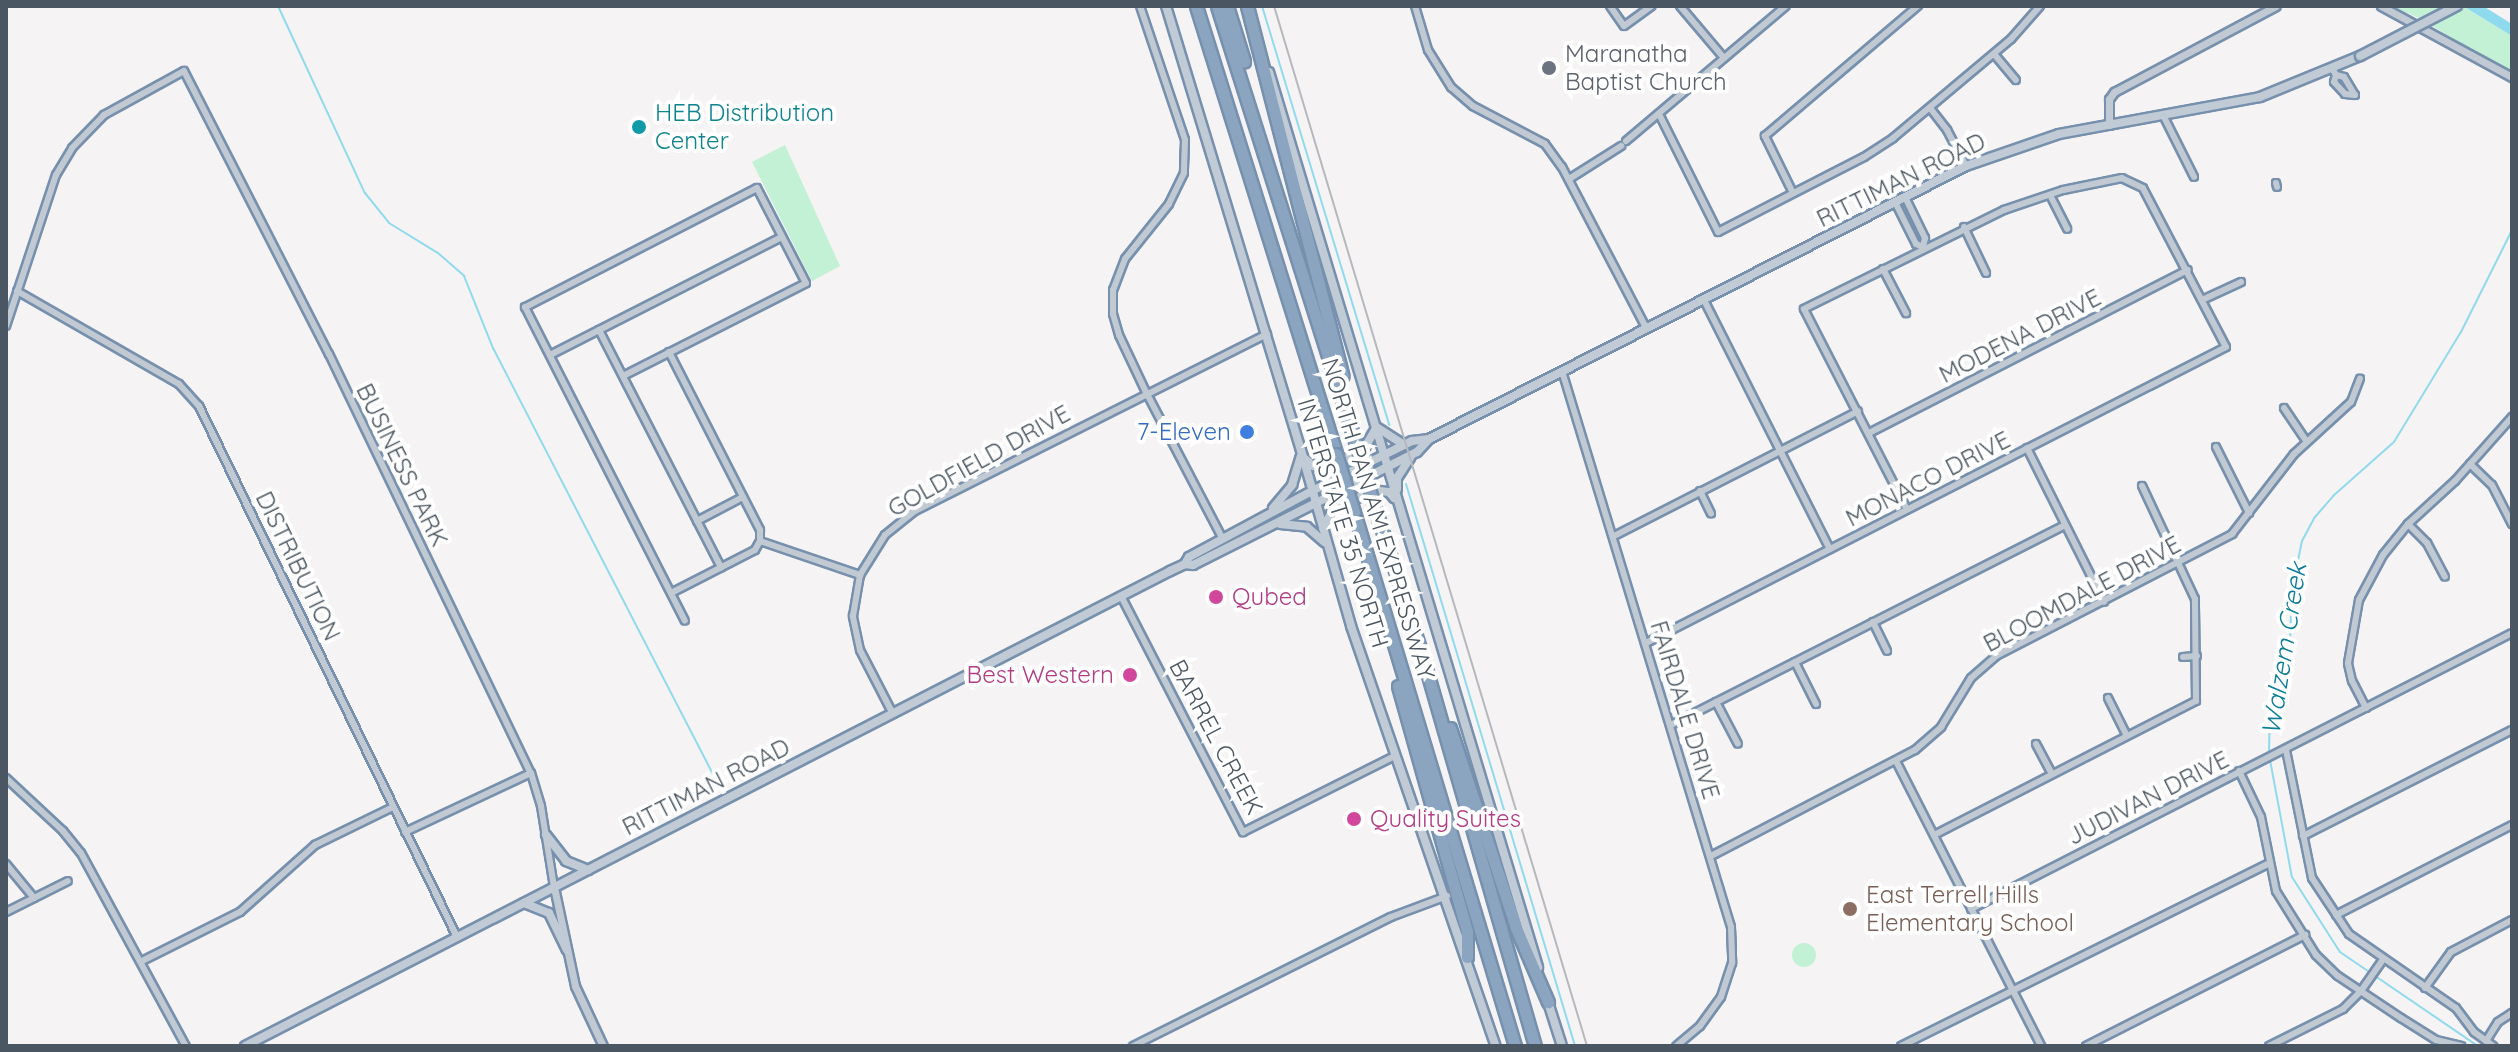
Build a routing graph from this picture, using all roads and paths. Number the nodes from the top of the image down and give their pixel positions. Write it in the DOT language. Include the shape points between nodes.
graph roads {
  1 [pos="1140,6"];
  2 [pos="1166,6"];
  3 [pos="1196,6"];
  4 [pos="1217,6"];
  5 [pos="1227,6"];
  6 [pos="1248,6"];
  7 [pos="1415,6"];
  8 [pos="1610,6"];
  9 [pos="1652,6"];
  10 [pos="1680,6"];
  11 [pos="1786,6"];
  12 [pos="1918,6"];
  13 [pos="2040,6"];
  14 [pos="2276,6"];
  15 [pos="2381,6"];
  16 [pos="2457,6"];
  17 [pos="1994,54"];
  18 [pos="1724,58"];
  19 [pos="2512,77"];
  20 [pos="2016,80"];
  21 [pos="1930,108"];
  22 [pos="1659,114"];
  23 [pos="2164,117"];
  24 [pos="2109,125"];
  25 [pos="1966,166"];
  26 [pos="2194,177"];
  27 [pos="1569,179"];
  28 [pos="1793,193"];
  29 [pos="2050,195"];
  30 [pos="1905,197"];
  31 [pos="1895,202"];
  32 [pos="1964,227"];
  33 [pos="2067,229"];
  34 [pos="1291,235"];
  35 [pos="782,237"];
  36 [pos="1923,247"];
  37 [pos="1883,269"];
  38 [pos="2188,270"];
  39 [pos="1986,273"];
  40 [pos="2241,282"];
  41 [pos="17,291"];
  42 [pos="1704,300"];
  43 [pos="2202,300"];
  44 [pos="1906,313"];
  45 [pos="6,326"];
  46 [pos="1646,328"];
  47 [pos="599,330"];
  48 [pos="1267,334"];
  49 [pos="669,352"];
  50 [pos="550,355"];
  51 [pos="1562,371"];
  52 [pos="623,376"];
  53 [pos="2360,379"];
  54 [pos="1146,392"];
  55 [pos="2284,408"];
  56 [pos="1858,411"];
  57 [pos="2512,417"];
  58 [pos="1377,427"];
  59 [pos="1869,433"];
  60 [pos="1429,439"];
  61 [pos="2306,441"];
  62 [pos="1356,443"];
  63 [pos="1404,445"];
  64 [pos="2216,447"];
  65 [pos="2027,448"];
  66 [pos="1780,450"];
  67 [pos="1417,452"];
  68 [pos="1302,454"];
  69 [pos="1384,455"];
  70 [pos="2470,464"];
  71 [pos="1388,466"];
  72 [pos="2142,486"];
  73 [pos="1312,491"];
  74 [pos="1700,491"];
  75 [pos="743,497"];
  76 [pos="1397,501"];
  77 [pos="1315,503"];
  78 [pos="1907,509"];
  79 [pos="2249,513"];
  80 [pos="1711,514"];
  81 [pos="1261,519"];
  82 [pos="697,521"];
  83 [pos="2408,524"];
  84 [pos="2512,524"];
  85 [pos="1271,525"];
  86 [pos="2065,525"];
  87 [pos="1323,530"];
  88 [pos="1614,536"];
  89 [pos="1223,539"];
  90 [pos="760,541"];
  91 [pos="1325,544"];
  92 [pos="1830,549"];
  93 [pos="2180,562"];
  94 [pos="1185,564"];
  95 [pos="721,567"];
  96 [pos="860,575"];
  97 [pos="2445,577"];
  98 [pos="671,593"];
  99 [pos="1121,596"];
  100 [pos="2104,602"];
  101 [pos="685,621"];
  102 [pos="1873,622"];
  103 [pos="2512,633"];
  104 [pos="1392,642"];
  105 [pos="1646,643"];
  106 [pos="1887,651"];
  107 [pos="2197,656"];
  108 [pos="2183,657"];
  109 [pos="1423,658"];
  110 [pos="1795,662"];
  111 [pos="2108,698"];
  112 [pos="1716,702"];
  113 [pos="1816,704"];
  114 [pos="2366,708"];
  115 [pos="893,714"];
  116 [pos="1671,725"];
  117 [pos="2512,730"];
  118 [pos="2127,736"];
  119 [pos="1738,744"];
  120 [pos="2036,744"];
  121 [pos="2286,750"];
  122 [pos="1395,756"];
  123 [pos="1896,761"];
  124 [pos="2239,771"];
  125 [pos="531,773"];
  126 [pos="2052,774"];
  127 [pos="6,778"];
  128 [pos="393,807"];
  129 [pos="2512,825"];
  130 [pos="405,832"];
  131 [pos="546,835"];
  132 [pos="1934,835"];
  133 [pos="2303,836"];
  134 [pos="1711,856"];
  135 [pos="2269,863"];
  136 [pos="6,864"];
  137 [pos="588,870"];
  138 [pos="68,881"];
  139 [pos="554,887"];
  140 [pos="1447,896"];
  141 [pos="34,898"];
  142 [pos="524,903"];
  143 [pos="1971,909"];
  144 [pos="6,912"];
  145 [pos="2336,915"];
  146 [pos="2512,920"];
  147 [pos="2305,935"];
  148 [pos="457,937"];
  149 [pos="567,950"];
  150 [pos="1467,957"];
  151 [pos="2383,959"];
  152 [pos="142,961"];
  153 [pos="2425,988"];
  154 [pos="2012,990"];
  155 [pos="2361,991"];
  156 [pos="1548,1002"];
  157 [pos="2512,1013"];
  158 [pos="2486,1041"];
  159 [pos="2455,1045"];
  160 [pos="186,1046"];
  161 [pos="245,1046"];
  162 [pos="603,1046"];
  163 [pos="1133,1046"];
  164 [pos="1496,1046"];
  165 [pos="1515,1046"];
  166 [pos="1535,1046"];
  167 [pos="1562,1046"];
  168 [pos="1676,1046"];
  169 [pos="1901,1046"];
  170 [pos="2041,1046"];
  171 [pos="2086,1046"];
  172 [pos="2269,1046"];
  173 [pos="2493,1046"];
  1 -- 54 [label="street" via="1185,140 1184,173 1169,204 1125,259 1113,290 1119,335"];
  2 -- 48 [label="main road, INTERSTATE 35 NORTH"];
  3 -- 104 [label="highway, NORTH PAN AM EXPRESSWAY, bridge"];
  4 -- 34 [label="highway, NORTH PAN AM EXPRESSWAY"];
  5 -- 34 [label="highway"];
  6 -- 58 [label="main road"];
  6 -- 62 [label="highway"];
  7 -- 27 [label="street" via="1433,60 1451,87 1473,106 1545,144"];
  8 -- 9 [label="street" via="1624,26"];
  10 -- 18 [label="street"];
  11 -- 18 [label="street"];
  12 -- 28 [label="street" via="1765,136"];
  13 -- 17 [label="street"];
  14 -- 24 [label="street" via="2114,92"];
  15 -- 19 [label="street"];
  16 -- 23 [label="main road, RITTIMAN ROAD, bridge" via="2334,72 2260,97"];
  17 -- 20 [label="street"];
  17 -- 21 [label="street"];
  18 -- 22 [label="street"];
  21 -- 25 [label="street"];
  21 -- 28 [label="street" via="1864,157"];
  22 -- 27 [label="street"];
  22 -- 28 [label="street" via="1718,232"];
  23 -- 24 [label="main road, RITTIMAN ROAD"];
  23 -- 26 [label="street"];
  24 -- 25 [label="main road, RITTIMAN ROAD" via="2059,134"];
  25 -- 30 [label="main road, RITTIMAN ROAD"];
  27 -- 46 [label="street"];
  29 -- 32 [label="street"];
  29 -- 33 [label="street"];
  29 -- 38 [label="street" via="2131,180 2149,196"];
  30 -- 31 [label="main road, RITTIMAN ROAD"];
  30 -- 36 [label="street" via="1925,238"];
  31 -- 36 [label="street" via="1916,244"];
  31 -- 42 [label="main road, RITTIMAN ROAD"];
  32 -- 36 [label="street"];
  32 -- 39 [label="street"];
  34 -- 62 [label="highway, NORTH PAN AM EXPRESSWAY"];
  35 -- 47 [label="street"];
  35 -- 49 [label="street" via="806,283"];
  35 -- 50 [label="street" via="757,188 525,307"];
  36 -- 37 [label="street"];
  37 -- 44 [label="street"];
  37 -- 56 [label="street" via="1804,309"];
  38 -- 43 [label="street"];
  38 -- 59 [label="street, MODENA DRIVE"];
  40 -- 43 [label="street"];
  41 -- 45 [label="street"];
  41 -- 125 [label="street, BUSINESS PARK" via="56,175 72,148 117,106 184,71 329,354"];
  41 -- 128 [label="street, DISTRIBUTION" via="179,384 199,406"];
  42 -- 46 [label="main road, RITTIMAN ROAD"];
  42 -- 66 [label="street"];
  43 -- 65 [label="street, MONACO DRIVE" via="2226,347"];
  46 -- 51 [label="main road, RITTIMAN ROAD"];
  47 -- 50 [label="street"];
  47 -- 52 [label="street"];
  48 -- 54 [label="street, GOLDFIELD DRIVE"];
  48 -- 68 [label="main road, INTERSTATE 35 NORTH"];
  49 -- 52 [label="street"];
  49 -- 75 [label="street"];
  50 -- 98 [label="street"];
  51 -- 60 [label="main road, RITTIMAN ROAD"];
  51 -- 88 [label="street, FAIRDALE DRIVE"];
  52 -- 82 [label="street"];
  53 -- 61 [label="street, BLOOMDALE DRIVE" via="2351,402"];
  54 -- 89 [label="street"];
  54 -- 96 [label="street, GOLDFIELD DRIVE" via="902,519 875,546"];
  55 -- 61 [label="street"];
  56 -- 59 [label="street"];
  56 -- 66 [label="street"];
  57 -- 70 [label="street"];
  58 -- 63 [label="main road"];
  58 -- 68 [label="main road" via="1369,445 1330,467 1313,466"];
  58 -- 69 [label="main road"];
  59 -- 78 [label="street"];
  60 -- 63 [label="main road, RITTIMAN ROAD"];
  60 -- 67 [label="main road, RITTIMAN ROAD"];
  61 -- 79 [label="street, BLOOMDALE DRIVE"];
  62 -- 109 [label="highway, NORTH PAN AM EXPRESSWAY, bridge"];
  63 -- 69 [label="main road, RITTIMAN ROAD"];
  64 -- 79 [label="street"];
  65 -- 78 [label="street, MONACO DRIVE"];
  65 -- 86 [label="street"];
  66 -- 74 [label="street"];
  66 -- 92 [label="street"];
  67 -- 71 [label="main road, RITTIMAN ROAD"];
  67 -- 76 [label="main road" via="1397,478"];
  68 -- 73 [label="main road, INTERSTATE 35 NORTH"];
  68 -- 81 [label="main road" via="1287,493"];
  69 -- 71 [label="main road"];
  69 -- 73 [label="main road, RITTIMAN ROAD"];
  70 -- 83 [label="street"];
  70 -- 84 [label="street" via="2492,485"];
  71 -- 76 [label="main road"];
  71 -- 77 [label="main road, RITTIMAN ROAD"];
  72 -- 93 [label="street"];
  73 -- 77 [label="main road, INTERSTATE 35 NORTH"];
  73 -- 81 [label="main road, RITTIMAN ROAD"];
  74 -- 80 [label="street"];
  74 -- 88 [label="street"];
  75 -- 82 [label="street"];
  75 -- 90 [label="street"];
  76 -- 87 [label="main road" via="1389,492 1374,490 1333,510"];
  76 -- 156 [label="main road"];
  77 -- 85 [label="main road, RITTIMAN ROAD"];
  77 -- 87 [label="main road, INTERSTATE 35 NORTH"];
  78 -- 92 [label="street, MONACO DRIVE"];
  79 -- 93 [label="street, BLOOMDALE DRIVE" via="2232,534"];
  81 -- 89 [label="main road, RITTIMAN ROAD"];
  82 -- 95 [label="street"];
  83 -- 97 [label="street" via="2427,543"];
  83 -- 114 [label="street" via="2383,555 2357,606 2348,663"];
  85 -- 91 [label="main road" via="1307,527"];
  85 -- 94 [label="main road, RITTIMAN ROAD" via="1193,565"];
  86 -- 100 [label="street"];
  86 -- 102 [label="street"];
  87 -- 91 [label="main road, INTERSTATE 35 NORTH"];
  88 -- 105 [label="street, FAIRDALE DRIVE"];
  89 -- 94 [label="main road, RITTIMAN ROAD"];
  90 -- 95 [label="street" via="755,550"];
  90 -- 96 [label="street"];
  91 -- 122 [label="main road, INTERSTATE 35 NORTH"];
  92 -- 105 [label="street, MONACO DRIVE"];
  93 -- 100 [label="street, BLOOMDALE DRIVE"];
  93 -- 107 [label="street" via="2195,599"];
  94 -- 99 [label="main road, RITTIMAN ROAD"];
  95 -- 98 [label="street"];
  96 -- 115 [label="street, GOLDFIELD DRIVE" via="854,604 857,641"];
  98 -- 101 [label="street"];
  99 -- 115 [label="main road, RITTIMAN ROAD"];
  99 -- 122 [label="street, BARREL CREEK" via="1243,832"];
  100 -- 123 [label="street, BLOOMDALE DRIVE" via="1987,663 1933,736"];
  102 -- 106 [label="street"];
  102 -- 110 [label="street"];
  103 -- 114 [label="street, JUDIVAN DRIVE"];
  104 -- 150 [label="highway" via="1416,757 1467,932"];
  104 -- 165 [label="highway, NORTH PAN AM EXPRESSWAY"];
  105 -- 116 [label="street, FAIRDALE DRIVE"];
  107 -- 108 [label="street"];
  107 -- 118 [label="street" via="2196,701"];
  109 -- 156 [label="highway" via="1522,943"];
  109 -- 166 [label="highway, NORTH PAN AM EXPRESSWAY"];
  110 -- 112 [label="street"];
  110 -- 113 [label="street"];
  111 -- 118 [label="street"];
  112 -- 116 [label="street"];
  112 -- 119 [label="street"];
  114 -- 121 [label="street, JUDIVAN DRIVE"];
  115 -- 137 [label="main road, RITTIMAN ROAD"];
  116 -- 134 [label="street, FAIRDALE DRIVE"];
  117 -- 133 [label="street"];
  118 -- 126 [label="street"];
  120 -- 126 [label="street"];
  121 -- 124 [label="street, JUDIVAN DRIVE"];
  121 -- 133 [label="street"];
  122 -- 140 [label="main road, INTERSTATE 35 NORTH"];
  123 -- 132 [label="street"];
  123 -- 134 [label="street, BLOOMDALE DRIVE"];
  124 -- 135 [label="street" via="2258,808"];
  124 -- 143 [label="street, JUDIVAN DRIVE"];
  125 -- 130 [label="street"];
  125 -- 131 [label="street, BUSINESS PARK"];
  126 -- 132 [label="street"];
  127 -- 152 [label="street" via="73,841"];
  128 -- 130 [label="street, DISTRIBUTION"];
  128 -- 152 [label="street" via="315,845 240,912"];
  129 -- 145 [label="street"];
  130 -- 148 [label="street, DISTRIBUTION"];
  131 -- 137 [label="main road" via="566,861"];
  131 -- 139 [label="street, BUSINESS PARK"];
  132 -- 143 [label="street"];
  133 -- 145 [label="street" via="2312,878"];
  134 -- 168 [label="street, FAIRDALE DRIVE" via="1731,927 1732,963 1715,1008"];
  135 -- 147 [label="street" via="2278,896"];
  135 -- 154 [label="street"];
  136 -- 141 [label="street"];
  137 -- 139 [label="main road, RITTIMAN ROAD"];
  138 -- 141 [label="street"];
  139 -- 142 [label="main road, RITTIMAN ROAD"];
  139 -- 149 [label="street"];
  140 -- 150 [label="main road, INTERSTATE 35 NORTH"];
  140 -- 163 [label="street" via="1390,917"];
  141 -- 144 [label="street"];
  142 -- 148 [label="main road, RITTIMAN ROAD"];
  142 -- 149 [label="main road" via="549,913"];
  143 -- 154 [label="street"];
  145 -- 151 [label="street" via="2349,934"];
  146 -- 153 [label="street" via="2451,952"];
  147 -- 155 [label="street" via="2323,963"];
  147 -- 171 [label="street"];
  148 -- 161 [label="main road, RITTIMAN ROAD"];
  149 -- 162 [label="street" via="575,986"];
  150 -- 164 [label="main road, INTERSTATE 35 NORTH"];
  151 -- 153 [label="street"];
  151 -- 155 [label="street"];
  152 -- 160 [label="street"];
  153 -- 158 [label="street" via="2456,1008"];
  154 -- 169 [label="street"];
  154 -- 170 [label="street"];
  155 -- 159 [label="street" via="2436,1040"];
  155 -- 172 [label="street" via="2343,1009"];
  156 -- 167 [label="main road"];
  157 -- 158 [label="street" via="2498,1022"];
  158 -- 173 [label="street"];
}
